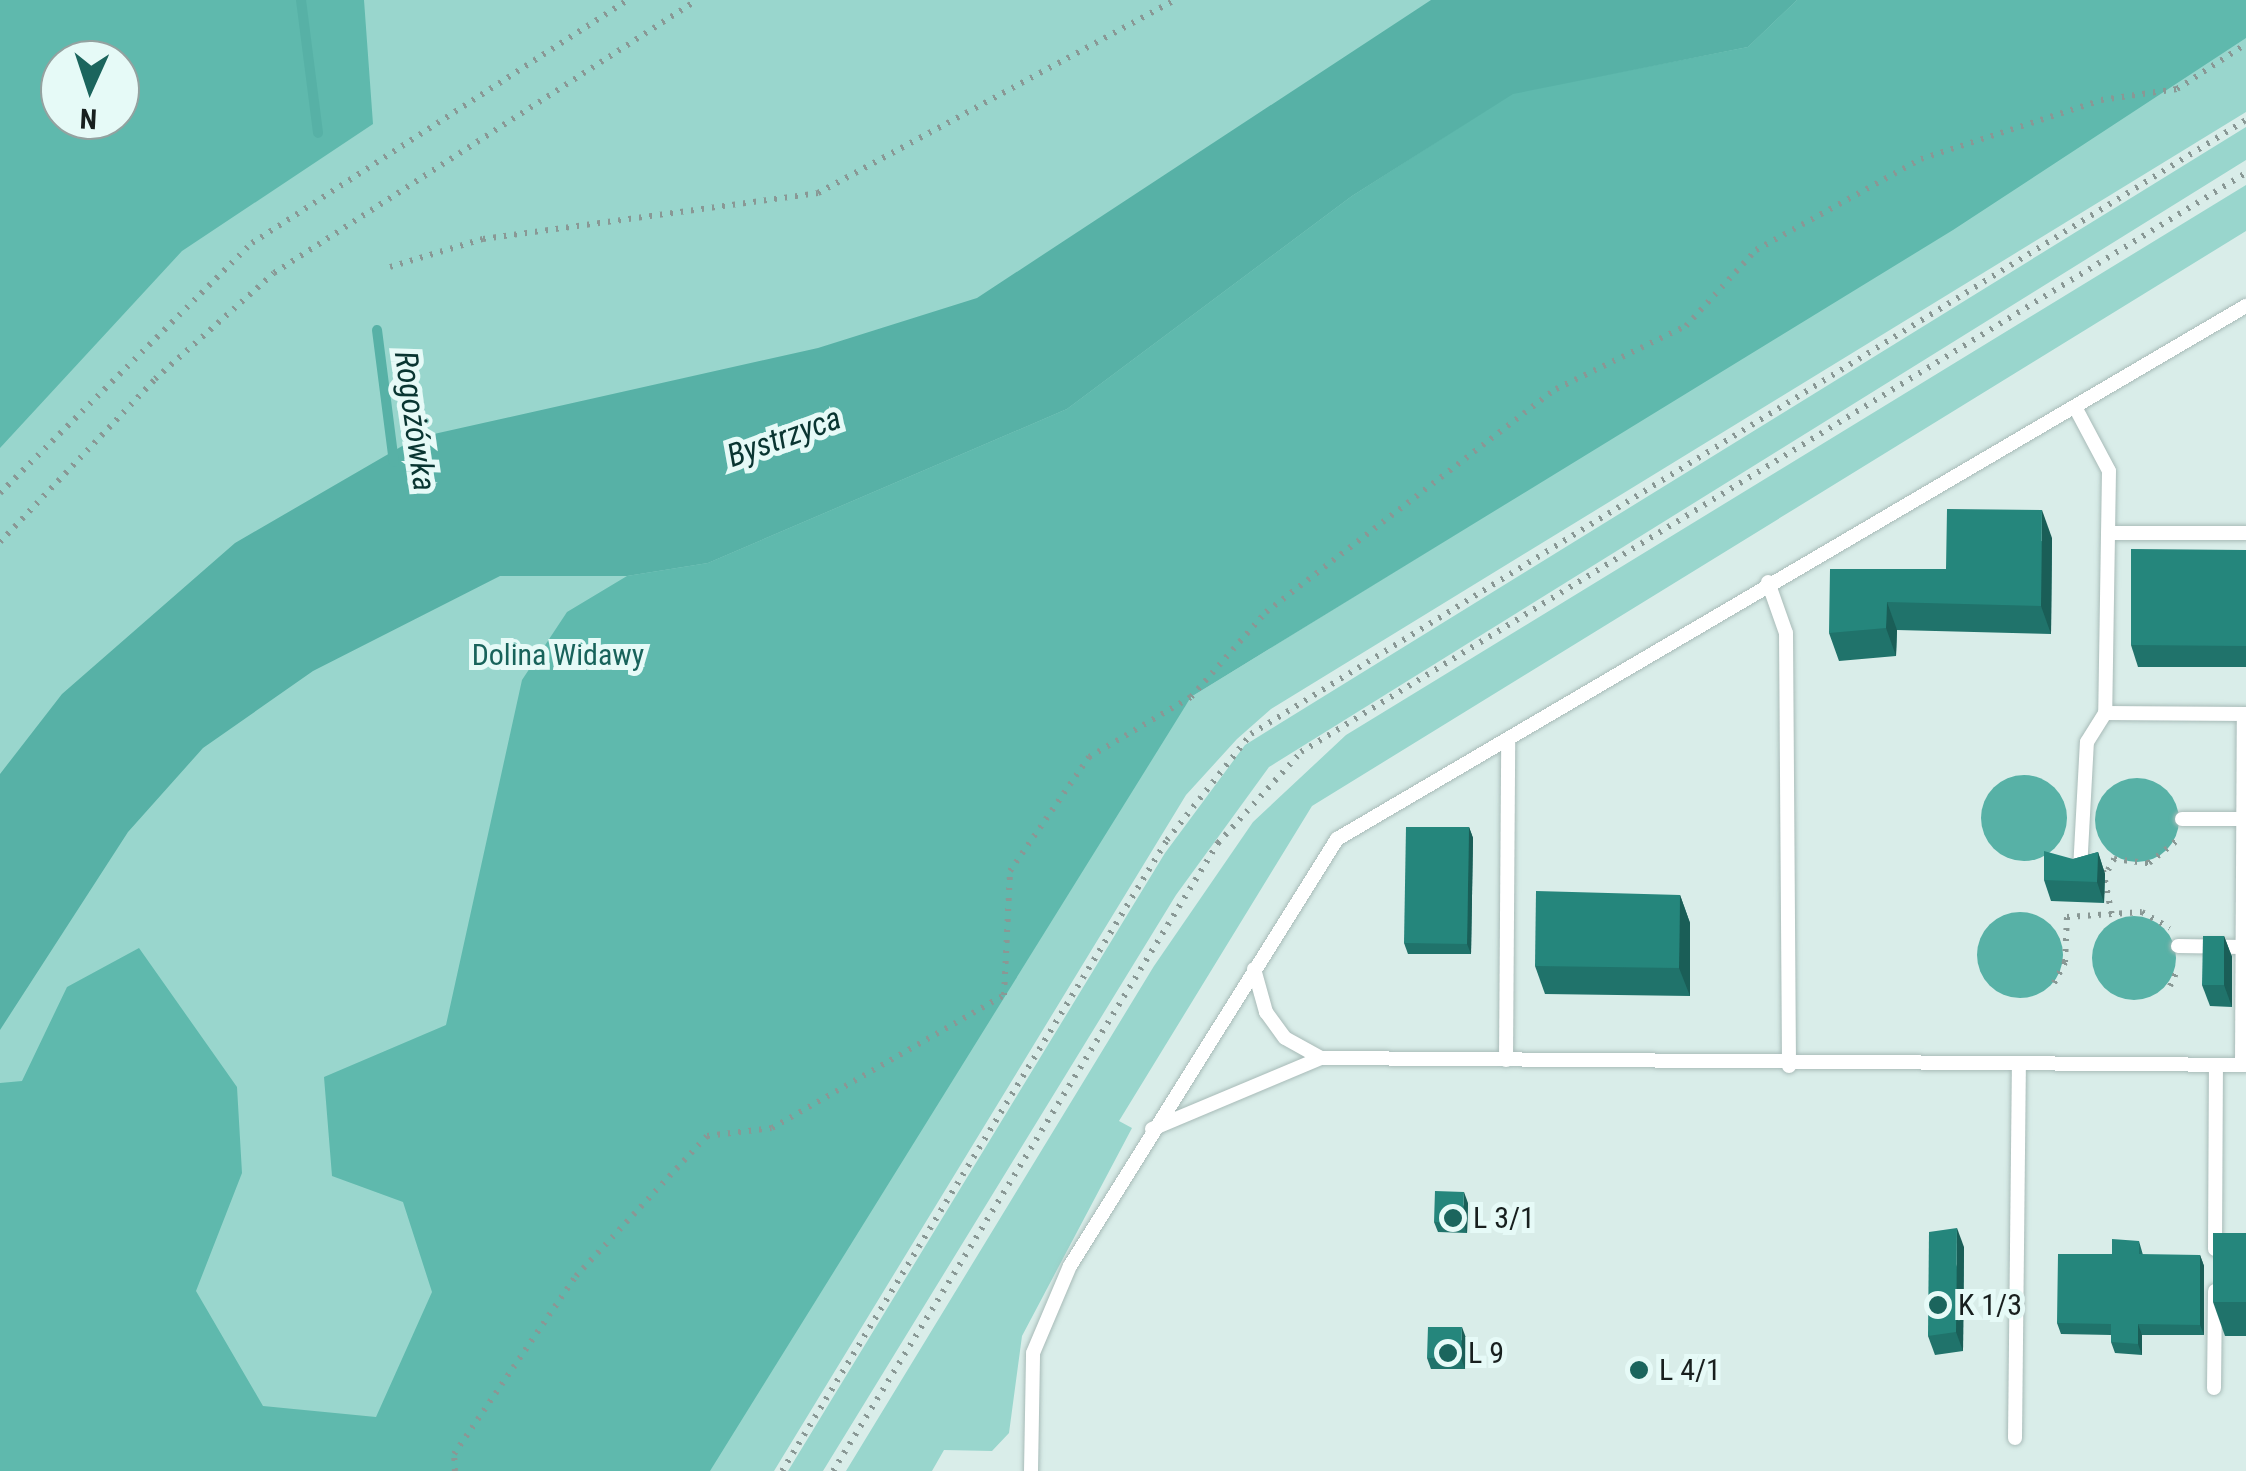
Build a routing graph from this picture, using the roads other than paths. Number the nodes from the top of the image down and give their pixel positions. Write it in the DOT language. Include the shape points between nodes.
graph roads {
  1 [pos="2246,306"];
  2 [pos="2075,407"];
  3 [pos="2108,532"];
  4 [pos="2246,533"];
  5 [pos="1768,582"];
  6 [pos="2105,712"];
  7 [pos="2245,714"];
  8 [pos="1508,740"];
  9 [pos="2182,819"];
  10 [pos="2244,819"];
  11 [pos="2080,870"];
  12 [pos="2178,946"];
  13 [pos="2244,950"];
  14 [pos="1254,969"];
  15 [pos="1321,1058"];
  16 [pos="1506,1060"];
  17 [pos="2216,1065"];
  18 [pos="2244,1065"];
  19 [pos="1789,1066"];
  20 [pos="2019,1066"];
  21 [pos="1152,1129"];
  22 [pos="2214,1388"];
  23 [pos="2015,1438"];
  24 [pos="1032,1471"];
  1 -- 2 [label="lane"];
  2 -- 3 [label="lane" via="2109,471"];
  2 -- 5 [label="lane"];
  3 -- 4 [label="lane"];
  3 -- 6 [label="lane"];
  5 -- 8 [label="lane"];
  5 -- 19 [label="lane" via="1786,633"];
  6 -- 7 [label="lane"];
  6 -- 11 [label="lane" via="2087,742"];
  7 -- 10 [label="lane"];
  8 -- 14 [label="lane" via="1337,839"];
  8 -- 16 [label="lane"];
  9 -- 10 [label="lane"];
  10 -- 13 [label="lane"];
  12 -- 13 [label="lane"];
  13 -- 18 [label="lane"];
  14 -- 15 [label="lane" via="1266,1012 1286,1038"];
  14 -- 21 [label="lane"];
  15 -- 16 [label="lane"];
  15 -- 21 [label="lane"];
  16 -- 19 [label="lane"];
  17 -- 18 [label="lane"];
  17 -- 20 [label="lane"];
  17 -- 22 [label="lane"];
  19 -- 20 [label="lane"];
  20 -- 23 [label="lane"];
  21 -- 24 [label="lane" via="1070,1266 1034,1352"];
}
